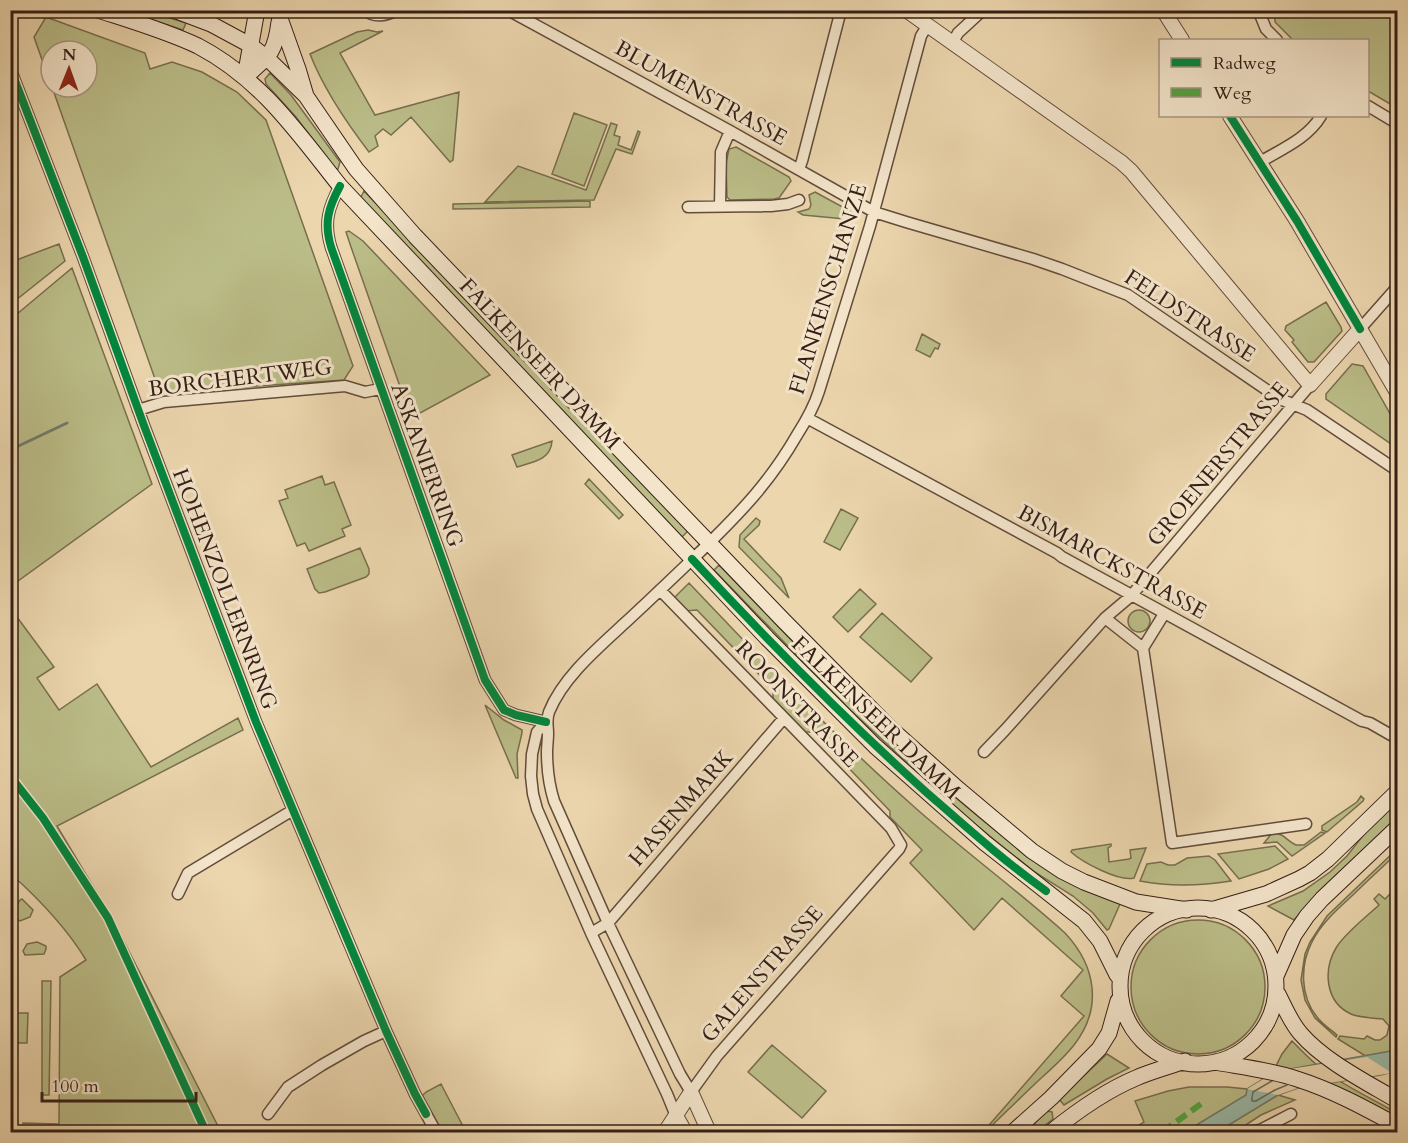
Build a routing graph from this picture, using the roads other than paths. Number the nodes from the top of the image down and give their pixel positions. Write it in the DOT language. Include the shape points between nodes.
graph roads {
  1 [pos="98,10"];
  2 [pos="174,10"];
  3 [pos="257,10"];
  4 [pos="398,10"];
  5 [pos="508,10"];
  6 [pos="841,10"];
  7 [pos="906,10"];
  8 [pos="983,10"];
  9 [pos="1163,10"];
  10 [pos="367,12"];
  11 [pos="1259,12"];
  12 [pos="278,15"];
  13 [pos="927,26"];
  14 [pos="220,28"];
  15 [pos="1181,39"];
  16 [pos="1276,39"];
  17 [pos="952,44"];
  18 [pos="250,45"];
  19 [pos="207,52"];
  20 [pos="267,58"];
  21 [pos="10,68"];
  22 [pos="245,77"];
  23 [pos="306,96"];
  24 [pos="1369,107"];
  25 [pos="1231,117"];
  26 [pos="1321,117"];
  27 [pos="1398,124"];
  28 [pos="730,131"];
  29 [pos="1260,162"];
  30 [pos="356,169"];
  31 [pos="799,169"];
  32 [pos="340,186"];
  33 [pos="799,200"];
  34 [pos="720,206"];
  35 [pos="688,207"];
  36 [pos="874,212"];
  37 [pos="1398,286"];
  38 [pos="1360,329"];
  39 [pos="1310,385"];
  40 [pos="381,389"];
  41 [pos="1398,393"];
  42 [pos="1295,404"];
  43 [pos="138,410"];
  44 [pos="807,418"];
  45 [pos="1398,471"];
  46 [pos="709,543"];
  47 [pos="692,559"];
  48 [pos="660,590"];
  49 [pos="1131,596"];
  50 [pos="1164,614"];
  51 [pos="1105,618"];
  52 [pos="1143,648"];
  53 [pos="784,718"];
  54 [pos="546,722"];
  55 [pos="1398,739"];
  56 [pos="984,752"];
  57 [pos="550,788"];
  58 [pos="1398,791"];
  59 [pos="533,794"];
  60 [pos="293,810"];
  61 [pos="1306,824"];
  62 [pos="1398,827"];
  63 [pos="899,849"];
  64 [pos="178,894"];
  65 [pos="1187,910"];
  66 [pos="1208,911"];
  67 [pos="609,923"];
  68 [pos="591,933"];
  69 [pos="1117,975"];
  70 [pos="1276,976"];
  71 [pos="1278,994"];
  72 [pos="1118,1001"];
  73 [pos="386,1031"];
  74 [pos="1186,1061"];
  75 [pos="1209,1061"];
  76 [pos="691,1092"];
  77 [pos="1398,1101"];
  78 [pos="268,1114"];
  79 [pos="1291,1114"];
  80 [pos="676,1116"];
  81 [pos="1398,1126"];
  82 [pos="1260,1131"];
  83 [pos="436,1132"];
  84 [pos="665,1132"];
  85 [pos="685,1132"];
  86 [pos="709,1132"];
  87 [pos="1013,1132"];
  88 [pos="1051,1132"];
  89 [pos="1246,1132"];
  1 -- 19 [label="main road, FALKENSEER DAMM"];
  2 -- 14 [label="main road"];
  3 -- 18 [label="main road"];
  4 -- 10 [label="street" via="379,16"];
  5 -- 28 [label="street, BLUMENSTRASSE"];
  6 -- 31 [label="street"];
  7 -- 13 [label="street"];
  8 -- 17 [label="street"];
  9 -- 15 [label="street"];
  11 -- 16 [label="street" via="1266,29"];
  12 -- 20 [label="main road" via="275,44"];
  12 -- 23 [label="main road"];
  13 -- 17 [label="street"];
  13 -- 36 [label="street, FLANKENSCHANZE" via="921,36"];
  14 -- 18 [label="main road"];
  14 -- 19 [label="main road"];
  17 -- 39 [label="street" via="1131,171"];
  18 -- 20 [label="main road"];
  18 -- 22 [label="main road"];
  19 -- 22 [label="main road, FALKENSEER DAMM"];
  20 -- 22 [label="main road"];
  20 -- 23 [label="main road"];
  21 -- 43 [label="street, HOHENZOLLERNRING"];
  22 -- 32 [label="main road, FALKENSEER DAMM" via="271,101"];
  23 -- 30 [label="main road, FALKENSEER DAMM"];
  24 -- 27 [label="street"];
  25 -- 29 [label="street"];
  26 -- 29 [label="street" via="1304,136"];
  28 -- 31 [label="street, BLUMENSTRASSE"];
  28 -- 34 [label="street" via="721,152"];
  29 -- 38 [label="street"];
  30 -- 32 [label="main road"];
  30 -- 46 [label="main road, FALKENSEER DAMM" via="415,236"];
  31 -- 36 [label="street, BLUMENSTRASSE"];
  32 -- 40 [label="street, ASKANIERRING" via="331,202 327,234"];
  32 -- 47 [label="main road, FALKENSEER DAMM"];
  33 -- 34 [label="street" via="771,206"];
  34 -- 35 [label="street"];
  36 -- 42 [label="street, FELDSTRASSE" via="1033,259 1122,292 1280,399"];
  36 -- 44 [label="street, FLANKENSCHANZE" via="819,391"];
  37 -- 38 [label="street"];
  38 -- 39 [label="street"];
  38 -- 41 [label="street"];
  39 -- 42 [label="street, GROENERSTRASSE"];
  40 -- 43 [label="street, BORCHERTWEG" via="365,392 345,386 164,402"];
  40 -- 54 [label="street, ASKANIERRING" via="485,680 504,710"];
  42 -- 45 [label="street, FELDSTRASSE"];
  42 -- 49 [label="street, GROENERSTRASSE"];
  43 -- 60 [label="street, HOHENZOLLERNRING"];
  44 -- 46 [label="street, FLANKENSCHANZE" via="760,490"];
  44 -- 49 [label="street, BISMARCKSTRASSE"];
  46 -- 47 [label="street, FLANKENSCHANZE"];
  46 -- 65 [label="main road, FALKENSEER DAMM" via="889,727 1032,851 1062,871 1105,891 1142,903"];
  47 -- 48 [label="street, FLANKENSCHANZE"];
  47 -- 69 [label="main road, FALKENSEER DAMM" via="875,746 985,843 1084,921 1100,941"];
  48 -- 53 [label="street, ROONSTRASSE"];
  48 -- 54 [label="street, FLANKENSCHANZE" via="578,669 560,692"];
  49 -- 50 [label="street, BISMARCKSTRASSE"];
  49 -- 51 [label="street, GROENERSTRASSE"];
  50 -- 52 [label="street"];
  50 -- 55 [label="street, BISMARCKSTRASSE"];
  51 -- 52 [label="street"];
  51 -- 56 [label="street, GROENERSTRASSE"];
  52 -- 61 [label="street" via="1172,843"];
  53 -- 63 [label="street, ROONSTRASSE" via="891,828 901,845"];
  53 -- 67 [label="street, HASENMARK"];
  54 -- 57 [label="street, FLANKENSCHANZE"];
  54 -- 59 [label="street, FLANKENSCHANZE" via="537,732 532,753"];
  57 -- 59 [label="street"];
  57 -- 67 [label="street, FLANKENSCHANZE"];
  58 -- 66 [label="main road" via="1310,873 1266,894"];
  59 -- 68 [label="street, FLANKENSCHANZE"];
  60 -- 64 [label="street" via="188,873"];
  60 -- 73 [label="street, HOHENZOLLERNRING"];
  62 -- 70 [label="main road" via="1307,916 1291,940"];
  63 -- 76 [label="street, GALENSTRASSE" via="717,1056"];
  65 -- 66 [label="main road"];
  65 -- 69 [label="main road" via="1163,917 1139,933 1127,949"];
  66 -- 70 [label="main road" via="1235,917 1255,932 1269,952"];
  67 -- 68 [label="street"];
  67 -- 76 [label="street, FLANKENSCHANZE"];
  68 -- 80 [label="street, FLANKENSCHANZE"];
  69 -- 72 [label="main road"];
  70 -- 71 [label="main road"];
  71 -- 75 [label="main road" via="1270,1022 1256,1041 1234,1054"];
  71 -- 77 [label="main road" via="1301,1034 1321,1053"];
  72 -- 74 [label="main road" via="1143,1043 1164,1056"];
  72 -- 87 [label="main road" via="1109,1033 1099,1049"];
  73 -- 78 [label="street" via="288,1088"];
  73 -- 83 [label="street, HOHENZOLLERNRING"];
  74 -- 75 [label="main road"];
  74 -- 88 [label="main road" via="1116,1088"];
  75 -- 81 [label="main road" via="1277,1073 1316,1086"];
  76 -- 80 [label="street, GALENSTRASSE"];
  76 -- 86 [label="street"];
  79 -- 82 [label="street"];
  80 -- 84 [label="street, GALENSTRASSE"];
  80 -- 85 [label="street"];
  82 -- 89 [label="street"];
}
